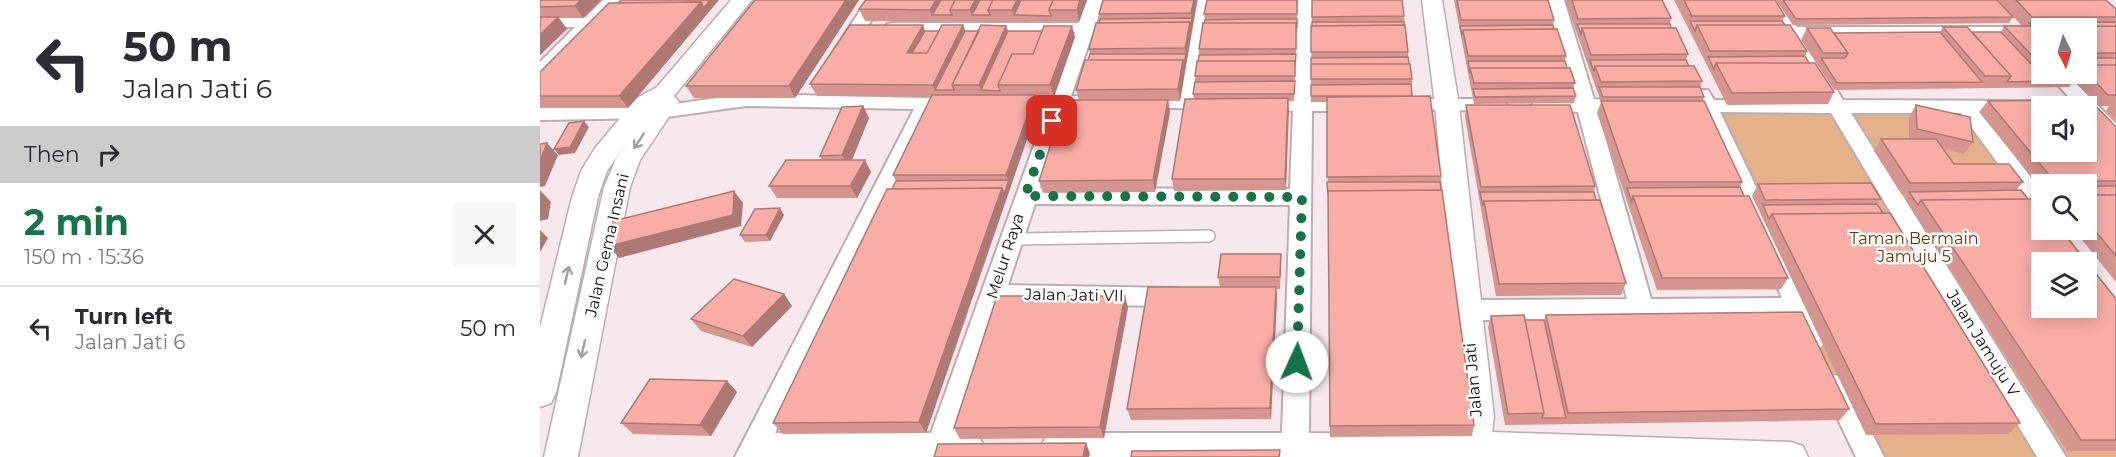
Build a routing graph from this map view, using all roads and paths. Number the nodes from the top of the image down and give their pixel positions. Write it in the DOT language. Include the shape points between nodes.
graph roads {
  1 [pos="613,0"];
  2 [pos="742,0"];
  3 [pos="876,0"];
  4 [pos="1095,0"];
  5 [pos="1207,0"];
  6 [pos="1305,0"];
  7 [pos="1432,0"];
  8 [pos="1555,0"];
  9 [pos="1772,0"];
  10 [pos="2003,15"];
  11 [pos="540,22"];
  12 [pos="590,22"];
  13 [pos="1086,27"];
  14 [pos="859,28"];
  15 [pos="1791,31"];
  16 [pos="834,65"];
  17 [pos="540,72"];
  18 [pos="1692,74"];
  19 [pos="821,83"];
  20 [pos="2066,84"];
  21 [pos="2077,96"];
  22 [pos="809,101"];
  23 [pos="1058,102"];
  24 [pos="927,103"];
  25 [pos="1189,103"];
  26 [pos="1304,104"];
  27 [pos="1447,105"];
  28 [pos="1586,105"];
  29 [pos="654,106"];
  30 [pos="1707,106"];
  31 [pos="1838,107"];
  32 [pos="1967,107"];
  33 [pos="2031,107"];
  34 [pos="2097,108"];
  35 [pos="2116,108"];
  36 [pos="540,114"];
  37 [pos="2097,117"];
  38 [pos="2116,136"];
  39 [pos="2031,193"];
  40 [pos="1866,194"];
  41 [pos="1025,196"];
  42 [pos="1976,196"];
  43 [pos="1302,197"];
  44 [pos="1894,197"];
  45 [pos="1919,197"];
  46 [pos="2031,201"];
  47 [pos="1209,236"];
  48 [pos="1011,239"];
  49 [pos="994,294"];
  50 [pos="1193,297"];
  51 [pos="1796,308"];
  52 [pos="1467,310"];
  53 [pos="1642,310"];
  54 [pos="540,393"];
  55 [pos="997,445"];
  56 [pos="1031,445"];
  57 [pos="938,451"];
  58 [pos="1121,451"];
  59 [pos="752,452"];
  60 [pos="1295,452"];
  61 [pos="1473,452"];
  62 [pos="561,457"];
  63 [pos="1791,457"];
  64 [pos="1870,457"];
  65 [pos="2052,457"];
  1 -- 12 [label="street"];
  2 -- 29 [label="street"];
  3 -- 14 [label="street"];
  4 -- 13 [label="street, Melur Raya"];
  5 -- 25 [label="street"];
  6 -- 26 [label="street"];
  7 -- 27 [label="street, Jalan Jati"];
  8 -- 28 [label="street"];
  9 -- 15 [label="street, Jalan Jamuju V"];
  10 -- 15 [label="street" via="2021,35"];
  11 -- 12 [label="street"];
  12 -- 17 [label="street"];
  13 -- 14 [label="street"];
  13 -- 23 [label="street, Melur Raya"];
  14 -- 16 [label="street"];
  15 -- 31 [label="street, Jalan Jamuju V"];
  18 -- 30 [label="street"];
  19 -- 22 [label="street"];
  20 -- 21 [label="street"];
  22 -- 24 [label="street"];
  22 -- 29 [label="street" via="746,100"];
  23 -- 24 [label="street"];
  23 -- 25 [label="street"];
  23 -- 41 [label="street, Melur Raya"];
  24 -- 59 [label="street"];
  25 -- 26 [label="street"];
  26 -- 27 [label="street"];
  26 -- 43 [label="street"];
  27 -- 28 [label="street"];
  27 -- 52 [label="street, Jalan Jati"];
  28 -- 30 [label="street"];
  28 -- 53 [label="street"];
  29 -- 36 [label="street"];
  54 -- 29 [label="street, Jalan Gema Insani, one-way" via="594,171 604,154"];
  29 -- 62 [label="street, Jalan Gema Insani, one-way" via="617,187"];
  30 -- 31 [label="street"];
  30 -- 51 [label="street" via="1761,195"];
  31 -- 32 [label="street"];
  31 -- 44 [label="street, Jalan Jamuju V"];
  32 -- 33 [label="street"];
  32 -- 39 [label="street"];
  34 -- 35 [label="street"];
  37 -- 38 [label="street"];
  40 -- 44 [label="street"];
  41 -- 43 [label="street"];
  41 -- 48 [label="street, Melur Raya"];
  42 -- 46 [label="street"];
  43 -- 60 [label="street" via="1287,298"];
  44 -- 45 [label="street"];
  44 -- 65 [label="street, Jalan Jamuju V"];
  47 -- 48 [label="lane"];
  48 -- 49 [label="street, Melur Raya"];
  49 -- 50 [label="street, Jalan Jati VII"];
  49 -- 57 [label="street, Melur Raya"];
  51 -- 53 [label="street"];
  51 -- 64 [label="street"];
  52 -- 53 [label="street"];
  52 -- 61 [label="street, Jalan Jati" via="1478,417"];
  55 -- 57 [label="street"];
  56 -- 58 [label="street"];
  57 -- 59 [label="street"];
  58 -- 60 [label="street"];
  60 -- 61 [label="street"];
  61 -- 63 [label="street"];
}
